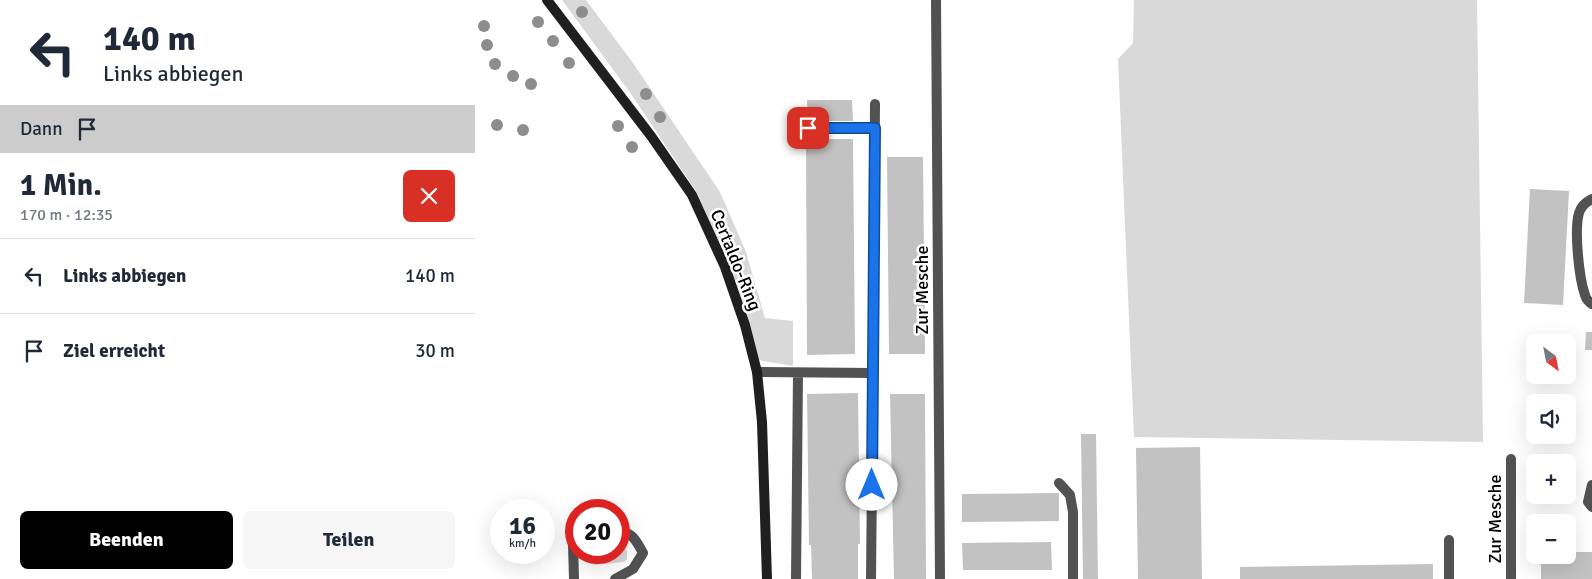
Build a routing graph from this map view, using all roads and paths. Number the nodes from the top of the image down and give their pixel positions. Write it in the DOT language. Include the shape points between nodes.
graph roads {
  1 [pos="547,0"];
  2 [pos="936,0"];
  3 [pos="875,104"];
  4 [pos="808,128"];
  5 [pos="875,128"];
  6 [pos="1592,199"];
  7 [pos="1592,304"];
  8 [pos="757,372"];
  9 [pos="798,373"];
  10 [pos="873,373"];
  11 [pos="1511,459"];
  12 [pos="1059,483"];
  13 [pos="1592,485"];
  14 [pos="1592,507"];
  15 [pos="630,535"];
  16 [pos="1449,540"];
  17 [pos="574,564"];
  18 [pos="574,579"];
  19 [pos="615,579"];
  20 [pos="767,579"];
  21 [pos="796,579"];
  22 [pos="871,579"];
  23 [pos="940,579"];
  24 [pos="1073,579"];
  25 [pos="1449,579"];
  26 [pos="1511,579"];
  1 -- 8 [label="main road, Certaldo-Ring" via="651,136 691,195 725,267"];
  2 -- 23 [label="street, Zur Mesche"];
  3 -- 5 [label="street"];
  4 -- 5 [label="street"];
  5 -- 10 [label="street"];
  6 -- 7 [label="street" via="1579,211 1577,252 1585,297"];
  8 -- 9 [label="street"];
  8 -- 20 [label="main road, Certaldo-Ring" via="762,422"];
  9 -- 10 [label="street"];
  9 -- 21 [label="street"];
  10 -- 22 [label="street"];
  11 -- 26 [label="street, Zur Mesche"];
  12 -- 24 [label="street" via="1070,495 1073,512"];
  13 -- 14 [label="street" via="1588,502"];
  15 -- 19 [label="street" via="643,553 633,568"];
  16 -- 25 [label="street"];
  17 -- 18 [label="street"];
}
